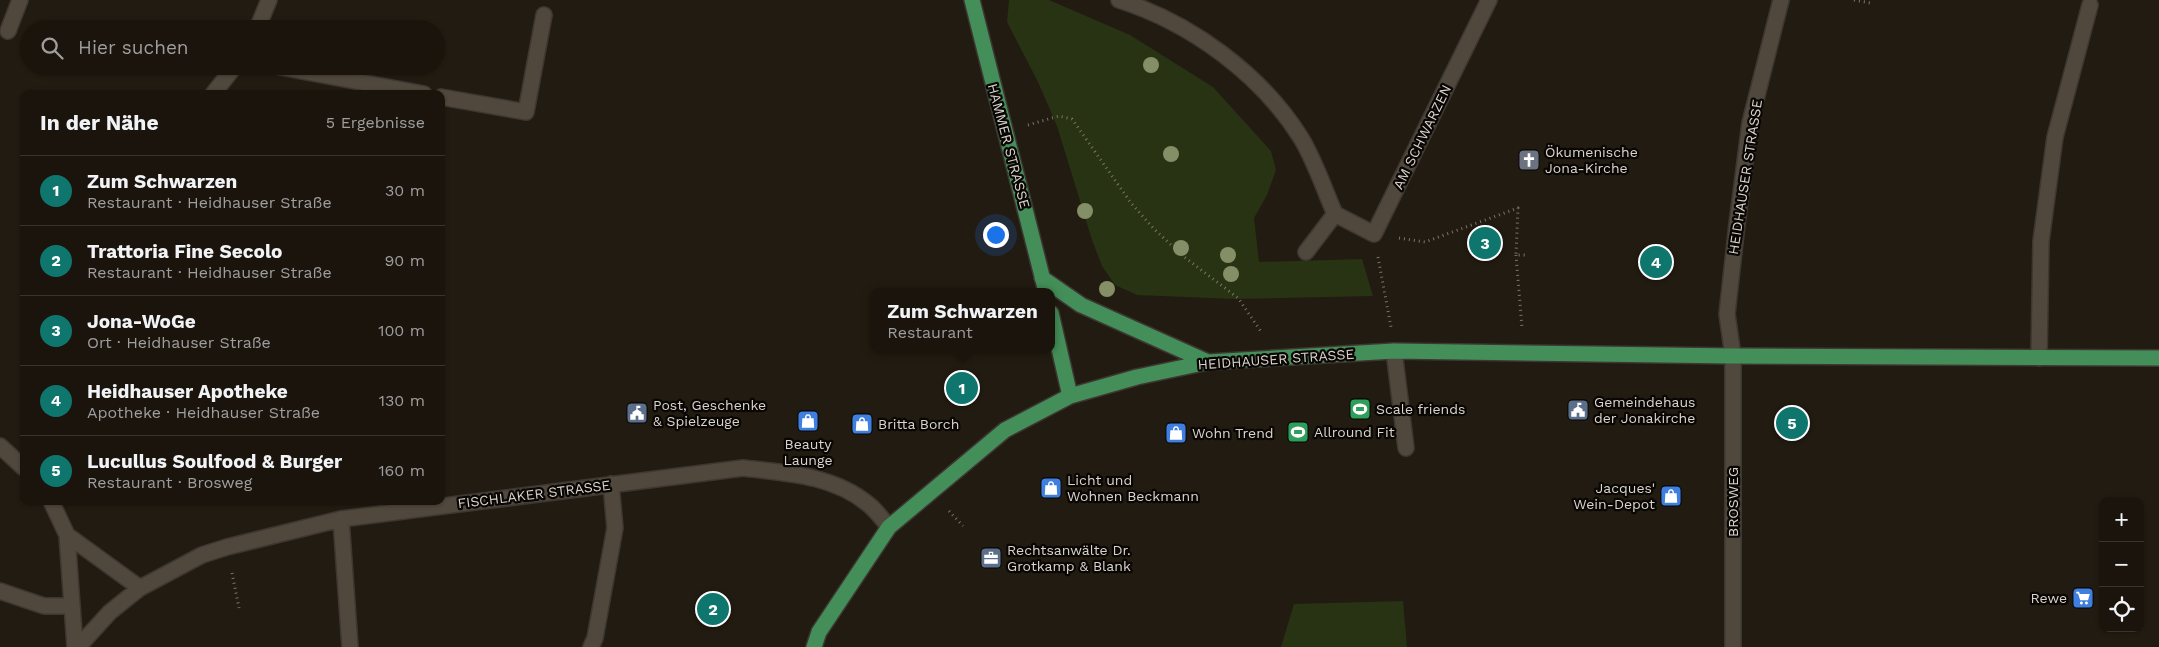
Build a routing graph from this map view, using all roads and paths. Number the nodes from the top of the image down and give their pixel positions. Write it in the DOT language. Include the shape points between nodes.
graph roads {
  1 [pos="20,0"];
  2 [pos="270,0"];
  3 [pos="972,0"];
  4 [pos="1120,0"];
  5 [pos="1489,0"];
  6 [pos="1781,0"];
  7 [pos="1854,0"];
  8 [pos="1871,0"];
  9 [pos="2090,5"];
  10 [pos="544,16"];
  11 [pos="261,20"];
  12 [pos="8,31"];
  13 [pos="227,75"];
  14 [pos="323,75"];
  15 [pos="216,90"];
  16 [pos="403,90"];
  17 [pos="445,98"];
  18 [pos="1005,132"];
  19 [pos="1335,214"];
  20 [pos="1374,234"];
  21 [pos="1306,252"];
  22 [pos="1516,255"];
  23 [pos="1527,255"];
  24 [pos="1044,285"];
  25 [pos="1055,291"];
  26 [pos="1055,330"];
  27 [pos="1394,351"];
  28 [pos="1525,353"];
  29 [pos="1733,356"];
  30 [pos="1279,358"];
  31 [pos="2039,358"];
  32 [pos="2159,358"];
  33 [pos="1208,362"];
  34 [pos="1070,396"];
  35 [pos="0,446"];
  36 [pos="1406,448"];
  37 [pos="20,464"];
  38 [pos="611,484"];
  39 [pos="53,505"];
  40 [pos="341,520"];
  41 [pos="889,526"];
  42 [pos="67,535"];
  43 [pos="227,547"];
  44 [pos="140,588"];
  45 [pos="0,591"];
  46 [pos="72,606"];
  47 [pos="240,608"];
  48 [pos="77,647"];
  49 [pos="350,647"];
  50 [pos="591,647"];
  51 [pos="814,647"];
  52 [pos="1733,647"];
  1 -- 12 [label="street"];
  2 -- 11 [label="street"];
  3 -- 18 [label="main road, HAMMER STRASSE"];
  4 -- 19 [label="street" via="1187,30 1239,66 1283,113 1301,138"];
  5 -- 20 [label="street, AM SCHWARZEN"];
  6 -- 29 [label="street, HEIDHAUSER STRASSE" via="1750,124 1727,314"];
  7 -- 8 [label="path"];
  9 -- 31 [label="street" via="2055,137 2041,242"];
  10 -- 17 [label="street" via="526,112"];
  13 -- 15 [label="street"];
  14 -- 16 [label="street"];
  18 -- 24 [label="main road, HAMMER STRASSE"];
  18 -- 30 [label="path" via="1059,116 1072,120 1131,203 1183,256 1238,298"];
  19 -- 20 [label="street"];
  19 -- 21 [label="street"];
  20 -- 22 [label="path" via="1425,242 1518,208"];
  20 -- 27 [label="path"];
  22 -- 23 [label="path"];
  22 -- 28 [label="path"];
  25 -- 33 [label="main road"];
  26 -- 34 [label="main road"];
  27 -- 28 [label="main road, HEIDHAUSER STRASSE"];
  27 -- 30 [label="main road, HEIDHAUSER STRASSE"];
  27 -- 36 [label="street"];
  28 -- 29 [label="main road, HEIDHAUSER STRASSE"];
  29 -- 31 [label="main road, HEIDHAUSER STRASSE"];
  29 -- 52 [label="street, BROSWEG"];
  30 -- 33 [label="main road, HEIDHAUSER STRASSE"];
  31 -- 32 [label="main road, HEIDHAUSER STRASSE"];
  33 -- 34 [label="main road, HEIDHAUSER STRASSE"];
  34 -- 41 [label="main road, HEIDHAUSER STRASSE" via="1005,430"];
  35 -- 37 [label="street"];
  38 -- 40 [label="street, FISCHLAKER STRASSE"];
  38 -- 41 [label="street, FISCHLAKER STRASSE" via="743,468 806,476 843,487 868,504"];
  38 -- 50 [label="street" via="615,528"];
  39 -- 42 [label="street"];
  40 -- 43 [label="street, FISCHLAKER STRASSE"];
  40 -- 49 [label="street"];
  41 -- 51 [label="main road, HEIDHAUSER STRASSE" via="820,632"];
  42 -- 44 [label="street"];
  42 -- 46 [label="street"];
  43 -- 44 [label="street, FISCHLAKER STRASSE" via="202,555"];
  43 -- 47 [label="path"];
  44 -- 48 [label="street, FISCHLAKER STRASSE" via="110,612"];
  45 -- 46 [label="street" via="44,606"];
  46 -- 48 [label="street"];
}
